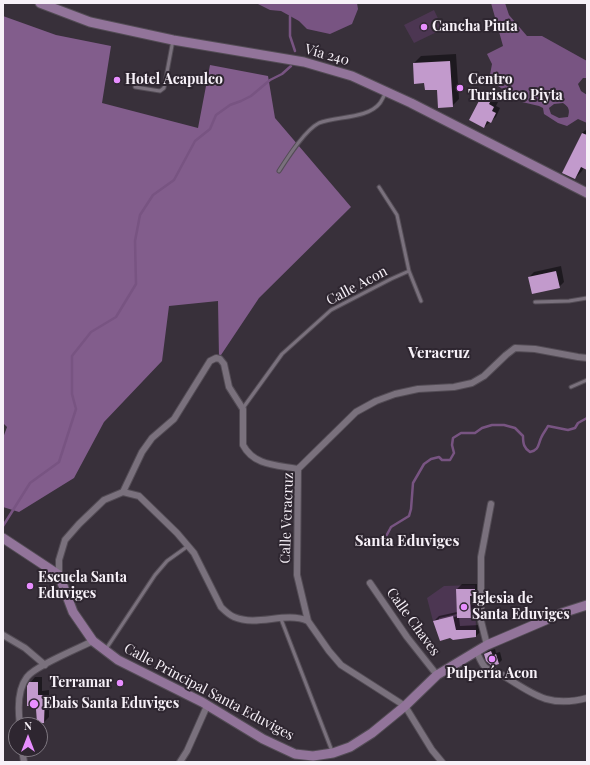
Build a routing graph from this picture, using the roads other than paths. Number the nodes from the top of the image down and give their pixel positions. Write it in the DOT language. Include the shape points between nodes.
graph roads {
  1 [pos="40,3"];
  2 [pos="173,40"];
  3 [pos="135,87"];
  4 [pos="386,91"];
  5 [pos="280,170"];
  6 [pos="379,188"];
  7 [pos="587,193"];
  8 [pos="409,271"];
  9 [pos="587,298"];
  10 [pos="421,302"];
  11 [pos="535,302"];
  12 [pos="587,358"];
  13 [pos="587,380"];
  14 [pos="571,387"];
  15 [pos="243,409"];
  16 [pos="298,469"];
  17 [pos="124,492"];
  18 [pos="491,504"];
  19 [pos="3,538"];
  20 [pos="188,546"];
  21 [pos="58,575"];
  22 [pos="370,583"];
  23 [pos="587,605"];
  24 [pos="281,619"];
  25 [pos="308,621"];
  26 [pos="3,635"];
  27 [pos="93,642"];
  28 [pos="487,645"];
  29 [pos="105,650"];
  30 [pos="476,651"];
  31 [pos="45,665"];
  32 [pos="437,675"];
  33 [pos="587,698"];
  34 [pos="207,706"];
  35 [pos="405,706"];
  36 [pos="19,717"];
  37 [pos="333,753"];
  38 [pos="293,758"];
  39 [pos="180,762"];
  40 [pos="442,762"];
  1 -- 2 [label="street, Vía 240" via="90,22"];
  2 -- 3 [label="lane" via="164,88 160,91"];
  2 -- 4 [label="street, Vía 240" via="304,62 352,76"];
  4 -- 5 [label="lane" via="379,104 370,111 319,123 291,152"];
  4 -- 7 [label="street, Vía 240"];
  6 -- 8 [label="lane, Calle Acon" via="397,215"];
  8 -- 10 [label="lane"];
  8 -- 15 [label="lane, Calle Acon" via="331,310 282,354"];
  9 -- 11 [label="lane"];
  12 -- 16 [label="street, Calle Veracruz" via="515,348 472,384 418,389 388,396 356,412"];
  13 -- 14 [label="lane"];
  15 -- 16 [label="street" via="243,445 251,456 261,462"];
  15 -- 17 [label="street" via="229,387 224,364 220,359 212,359 174,419 152,438 142,452"];
  16 -- 25 [label="street, Calle Veracruz" via="297,575"];
  17 -- 20 [label="street" via="139,496"];
  17 -- 21 [label="street" via="104,500 65,540"];
  18 -- 28 [label="street" via="482,557 482,621"];
  19 -- 21 [label="street"];
  20 -- 24 [label="street" via="221,607 229,614 250,620"];
  20 -- 29 [label="lane" via="167,561 155,575"];
  21 -- 27 [label="street, Calle Principal Santa Eduviges" via="74,612"];
  22 -- 32 [label="street, Calle Chaves" via="406,637"];
  23 -- 28 [label="street, Calle Principal Santa Eduviges"];
  24 -- 25 [label="street" via="292,617"];
  24 -- 37 [label="lane"];
  25 -- 35 [label="street, Calle Veracruz" via="341,665"];
  26 -- 31 [label="street" via="25,648"];
  27 -- 29 [label="street, Calle Principal Santa Eduviges"];
  27 -- 31 [label="street"];
  28 -- 30 [label="street, Calle Principal Santa Eduviges"];
  29 -- 34 [label="street, Calle Principal Santa Eduviges" via="118,660"];
  30 -- 32 [label="street, Calle Principal Santa Eduviges"];
  30 -- 33 [label="street" via="485,667 540,697 561,702"];
  31 -- 36 [label="street" via="31,673 24,682"];
  32 -- 35 [label="street, Calle Principal Santa Eduviges"];
  34 -- 38 [label="street, Calle Principal Santa Eduviges"];
  34 -- 39 [label="street"];
  35 -- 37 [label="street, Calle Principal Santa Eduviges" via="372,733"];
  35 -- 40 [label="street"];
  37 -- 38 [label="street, Calle Principal Santa Eduviges"];
}
